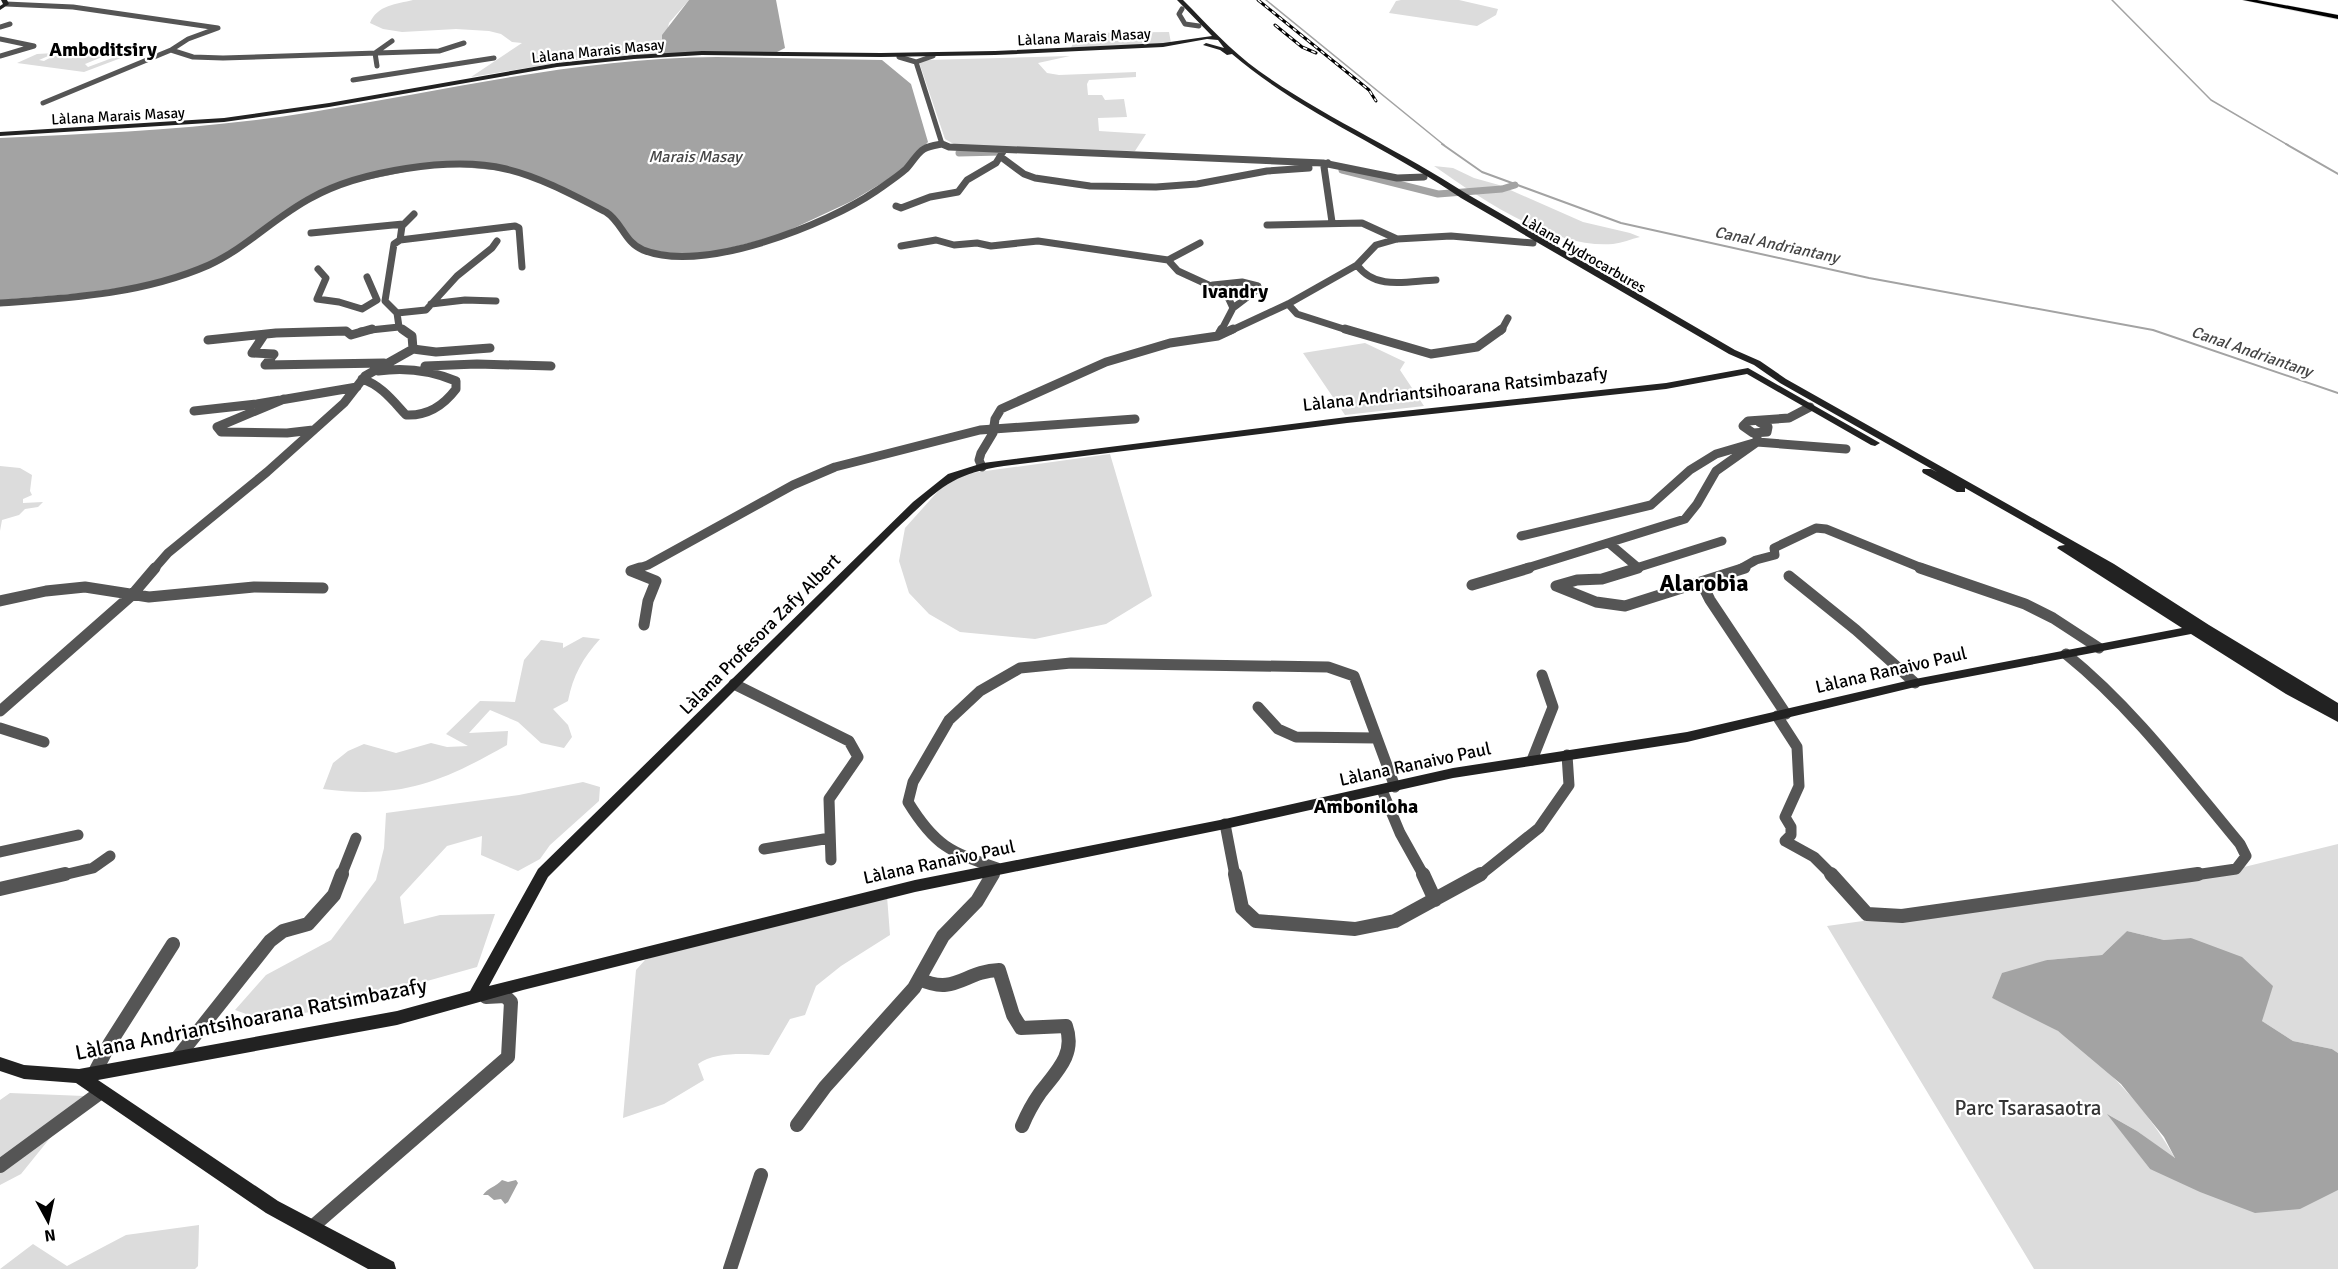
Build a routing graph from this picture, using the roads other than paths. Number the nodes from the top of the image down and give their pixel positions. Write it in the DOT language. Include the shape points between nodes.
graph roads {
  1 [pos="1173,0"];
  2 [pos="1180,0"];
  3 [pos="2246,0"];
  4 [pos="5,2"];
  5 [pos="74,7"];
  6 [pos="0,8"];
  7 [pos="54,12"];
  8 [pos="2338,17"];
  9 [pos="10,24"];
  10 [pos="0,27"];
  11 [pos="1198,38"];
  12 [pos="0,39"];
  13 [pos="1219,40"];
  14 [pos="392,41"];
  15 [pos="464,44"];
  16 [pos="1205,45"];
  17 [pos="171,50"];
  18 [pos="375,53"];
  19 [pos="742,55"];
  20 [pos="933,56"];
  21 [pos="0,57"];
  22 [pos="899,57"];
  23 [pos="494,58"];
  24 [pos="916,62"];
  25 [pos="377,66"];
  26 [pos="352,80"];
  27 [pos="43,103"];
  28 [pos="0,135"];
  29 [pos="942,144"];
  30 [pos="1003,152"];
  31 [pos="1325,164"];
  32 [pos="1420,172"];
  33 [pos="1456,194"];
  34 [pos="896,206"];
  35 [pos="414,214"];
  36 [pos="1332,222"];
  37 [pos="403,224"];
  38 [pos="1268,225"];
  39 [pos="311,233"];
  40 [pos="1045,236"];
  41 [pos="1397,239"];
  42 [pos="400,240"];
  43 [pos="497,241"];
  44 [pos="1029,242"];
  45 [pos="1200,243"];
  46 [pos="1533,243"];
  47 [pos="901,246"];
  48 [pos="1168,260"];
  49 [pos="1357,265"];
  50 [pos="522,267"];
  51 [pos="318,269"];
  52 [pos="367,277"];
  53 [pos="1436,280"];
  54 [pos="1213,285"];
  55 [pos="381,301"];
  56 [pos="496,301"];
  57 [pos="0,303"];
  58 [pos="431,304"];
  59 [pos="1288,304"];
  60 [pos="1233,308"];
  61 [pos="397,313"];
  62 [pos="1508,318"];
  63 [pos="399,327"];
  64 [pos="264,335"];
  65 [pos="1218,336"];
  66 [pos="208,340"];
  67 [pos="490,348"];
  68 [pos="412,349"];
  69 [pos="386,363"];
  70 [pos="1735,364"];
  71 [pos="1755,364"];
  72 [pos="551,366"];
  73 [pos="403,367"];
  74 [pos="1748,371"];
  75 [pos="1715,377"];
  76 [pos="362,380"];
  77 [pos="284,399"];
  78 [pos="1813,409"];
  79 [pos="194,411"];
  80 [pos="1135,419"];
  81 [pos="1759,422"];
  82 [pos="994,429"];
  83 [pos="1769,429"];
  84 [pos="313,430"];
  85 [pos="1757,438"];
  86 [pos="1166,443"];
  87 [pos="1846,450"];
  88 [pos="982,467"];
  89 [pos="1521,536"];
  90 [pos="1722,541"];
  91 [pos="1610,544"];
  92 [pos="1636,567"];
  93 [pos="1789,576"];
  94 [pos="1701,582"];
  95 [pos="1472,585"];
  96 [pos="323,588"];
  97 [pos="132,595"];
  98 [pos="0,601"];
  99 [pos="644,625"];
  100 [pos="2198,627"];
  101 [pos="2099,648"];
  102 [pos="2066,654"];
  103 [pos="1542,675"];
  104 [pos="1915,683"];
  105 [pos="734,684"];
  106 [pos="1258,707"];
  107 [pos="2338,708"];
  108 [pos="0,711"];
  109 [pos="1781,715"];
  110 [pos="2338,718"];
  111 [pos="0,728"];
  112 [pos="1376,738"];
  113 [pos="44,742"];
  114 [pos="1567,755"];
  115 [pos="1532,760"];
  116 [pos="1388,788"];
  117 [pos="1225,824"];
  118 [pos="78,835"];
  119 [pos="356,838"];
  120 [pos="830,838"];
  121 [pos="764,849"];
  122 [pos="0,852"];
  123 [pos="110,856"];
  124 [pos="831,860"];
  125 [pos="998,868"];
  126 [pos="0,889"];
  127 [pos="1433,894"];
  128 [pos="173,944"];
  129 [pos="919,979"];
  130 [pos="474,998"];
  131 [pos="177,1059"];
  132 [pos="0,1064"];
  133 [pos="86,1075"];
  134 [pos="100,1092"];
  135 [pos="797,1125"];
  136 [pos="1022,1125"];
  137 [pos="0,1166"];
  138 [pos="761,1175"];
  139 [pos="311,1228"];
  140 [pos="387,1269"];
  141 [pos="730,1269"];
  1 -- 11 [label="main road" via="1199,26 1204,34"];
  2 -- 13 [label="main road, Làlana Hydrocarbures"];
  3 -- 8 [label="main road"];
  4 -- 5 [label="street"];
  4 -- 6 [label="main road"];
  5 -- 7 [label="street"];
  5 -- 17 [label="street" via="218,28"];
  9 -- 10 [label="street"];
  11 -- 13 [label="main road, Làlana Marais Masay"];
  11 -- 16 [label="main road" via="1196,42"];
  11 -- 19 [label="main road, Làlana Marais Masay" via="1179,43 995,53"];
  12 -- 21 [label="street" via="34,46"];
  13 -- 16 [label="main road, Làlana Marais Masay"];
  13 -- 32 [label="main road, Làlana Hydrocarbures" via="1266,79"];
  14 -- 18 [label="street"];
  15 -- 18 [label="street" via="439,51"];
  16 -- 20 [label="main road, Làlana Marais Masay"];
  16 -- 32 [label="main road, Làlana Hydrocarbures" via="1222,49 1277,91"];
  17 -- 18 [label="street" via="192,57 223,58"];
  17 -- 27 [label="street"];
  18 -- 25 [label="street"];
  19 -- 22 [label="main road, Làlana Marais Masay"];
  19 -- 28 [label="main road, Làlana Marais Masay" via="609,61 224,122"];
  20 -- 22 [label="main road, Làlana Marais Masay"];
  20 -- 24 [label="street"];
  22 -- 24 [label="street"];
  23 -- 26 [label="street"];
  24 -- 29 [label="street"];
  29 -- 30 [label="street"];
  29 -- 57 [label="street" via="924,149 904,172 854,203 787,235 699,258 646,252 622,236 611,214 510,170 439,166 378,175 332,188 294,208 211,264 180,277 125,291"];
  30 -- 31 [label="street"];
  30 -- 31 [label="street" via="1023,174 1035,178 1119,188 1197,184"];
  30 -- 34 [label="street" via="954,195"];
  31 -- 32 [label="street" via="1397,178"];
  31 -- 36 [label="street"];
  32 -- 33 [label="main road, Làlana Hydrocarbures"];
  33 -- 46 [label="main road, Làlana Hydrocarbures"];
  33 -- 71 [label="main road, Làlana Hydrocarbures"];
  35 -- 37 [label="street"];
  36 -- 38 [label="street"];
  36 -- 41 [label="street" via="1362,223"];
  37 -- 39 [label="street"];
  37 -- 42 [label="street"];
  40 -- 44 [label="street"];
  41 -- 46 [label="street" via="1472,236"];
  41 -- 49 [label="street" via="1376,245"];
  42 -- 50 [label="street" via="518,227"];
  42 -- 55 [label="street" via="394,244"];
  43 -- 58 [label="street"];
  44 -- 47 [label="street" via="991,246 954,245 948,240"];
  44 -- 48 [label="street"];
  45 -- 48 [label="street"];
  46 -- 70 [label="main road, Làlana Hydrocarbures"];
  48 -- 54 [label="street" via="1178,271"];
  49 -- 53 [label="street" via="1375,281"];
  49 -- 59 [label="street"];
  51 -- 55 [label="street" via="326,278 317,299 362,309"];
  52 -- 55 [label="street"];
  54 -- 60 [label="street" via="1226,293"];
  54 -- 60 [label="street" via="1238,282 1258,286"];
  55 -- 61 [label="street"];
  56 -- 58 [label="street"];
  58 -- 61 [label="street" via="426,310"];
  59 -- 62 [label="street" via="1309,319 1425,354 1477,347 1502,330"];
  59 -- 65 [label="street"];
  60 -- 65 [label="street"];
  61 -- 63 [label="street"];
  63 -- 64 [label="street" via="351,335 346,331"];
  63 -- 68 [label="street" via="411,336"];
  64 -- 66 [label="street"];
  64 -- 69 [label="street" via="252,353 274,354 265,365"];
  65 -- 82 [label="street" via="1170,343 1081,371 1001,409"];
  67 -- 68 [label="street" via="436,352"];
  68 -- 69 [label="street"];
  69 -- 76 [label="street"];
  70 -- 71 [label="main road" via="1743,360"];
  70 -- 74 [label="main road, Làlana Hydrocarbures"];
  70 -- 75 [label="main road"];
  71 -- 74 [label="main road" via="1758,370"];
  71 -- 100 [label="main road, Làlana Hydrocarbures" via="2110,566"];
  72 -- 73 [label="street"];
  73 -- 76 [label="street"];
  73 -- 76 [label="street" via="436,371 456,381 456,389 434,410 413,416 406,415 372,382"];
  74 -- 75 [label="main road, Làlana Andriantsihoarana Ratsimbazafy"];
  74 -- 78 [label="main road, Làlana Hydrocarbures"];
  75 -- 86 [label="main road, Làlana Andriantsihoarana Ratsimbazafy" via="1666,387"];
  76 -- 77 [label="street"];
  76 -- 84 [label="street" via="344,403"];
  77 -- 79 [label="street"];
  77 -- 84 [label="street" via="218,427 221,432"];
  78 -- 81 [label="street"];
  78 -- 83 [label="street"];
  78 -- 100 [label="main road, Làlana Hydrocarbures"];
  80 -- 82 [label="street"];
  81 -- 83 [label="street"];
  81 -- 85 [label="street" via="1748,421 1743,426"];
  82 -- 88 [label="street" via="981,453"];
  82 -- 99 [label="street" via="836,467 793,485 631,571 656,581"];
  83 -- 85 [label="street"];
  84 -- 97 [label="street" via="168,553"];
  85 -- 87 [label="street"];
  85 -- 89 [label="street" via="1716,454 1690,470 1651,506"];
  85 -- 91 [label="street" via="1716,471 1685,519"];
  86 -- 88 [label="main road, Làlana Profesora Zafy Albert"];
  88 -- 105 [label="main road, Làlana Profesora Zafy Albert" via="946,480 921,500"];
  90 -- 92 [label="street"];
  91 -- 92 [label="street"];
  91 -- 95 [label="street"];
  92 -- 94 [label="street" via="1602,579 1556,586 1596,602 1625,606"];
  93 -- 104 [label="street"];
  94 -- 101 [label="street" via="1775,555 1774,548 1816,528 1826,529 1928,571 2025,604"];
  94 -- 109 [label="street"];
  96 -- 97 [label="street" via="254,587 178,596"];
  97 -- 98 [label="street" via="85,588"];
  97 -- 108 [label="street"];
  100 -- 101 [label="main road, Làlana Ranaivo Paul"];
  100 -- 107 [label="main road"];
  100 -- 110 [label="main road"];
  101 -- 102 [label="main road, Làlana Ranaivo Paul"];
  102 -- 104 [label="main road, Làlana Ranaivo Paul"];
  102 -- 109 [label="street" via="2131,714 2240,844 2246,856 2236,869 1902,916 1867,914 1820,862 1785,841 1791,835 1791,827 1785,817 1799,786 1797,747"];
  103 -- 115 [label="street" via="1553,707"];
  104 -- 109 [label="main road, Làlana Ranaivo Paul"];
  105 -- 120 [label="street" via="849,741 858,757 829,799"];
  105 -- 130 [label="main road, Làlana Profesora Zafy Albert" via="543,873"];
  106 -- 112 [label="street" via="1271,725 1284,734"];
  109 -- 114 [label="main road, Làlana Ranaivo Paul" via="1688,737"];
  111 -- 113 [label="street"];
  112 -- 116 [label="street"];
  112 -- 125 [label="street" via="1354,676 1328,667 1071,663 1020,668 980,691 949,720 914,782 908,802 924,828 954,853"];
  114 -- 115 [label="main road, Làlana Ranaivo Paul"];
  114 -- 127 [label="street" via="1569,785 1539,828 1474,880 1451,892"];
  115 -- 116 [label="main road, Làlana Ranaivo Paul"];
  116 -- 117 [label="main road, Làlana Ranaivo Paul"];
  116 -- 127 [label="street" via="1400,833"];
  117 -- 125 [label="main road, Làlana Ranaivo Paul"];
  117 -- 127 [label="street" via="1242,908 1256,921 1355,929 1395,921"];
  118 -- 122 [label="street"];
  119 -- 131 [label="street" via="334,895 308,924 283,931 270,941"];
  120 -- 121 [label="street"];
  120 -- 124 [label="street"];
  123 -- 126 [label="street" via="93,868"];
  125 -- 129 [label="street" via="976,901 943,936"];
  125 -- 130 [label="main road, Làlana Ranaivo Paul" via="884,893"];
  128 -- 133 [label="street"];
  129 -- 135 [label="street"];
  129 -- 136 [label="street" via="942,988 987,969 999,970 1021,1028 1066,1026 1072,1043 1069,1051"];
  130 -- 131 [label="main road, Làlana Andriantsihoarana Ratsimbazafy" via="397,1018"];
  130 -- 139 [label="street" via="506,996 511,1002 508,1058"];
  131 -- 133 [label="main road, Làlana Andriantsihoarana Ratsimbazafy"];
  132 -- 133 [label="main road, Làlana Andriantsihoarana Ratsimbazafy" via="24,1072"];
  133 -- 134 [label="main road"];
  134 -- 137 [label="street"];
  134 -- 139 [label="main road" via="272,1208"];
  138 -- 141 [label="street"];
  139 -- 140 [label="main road"];
}
